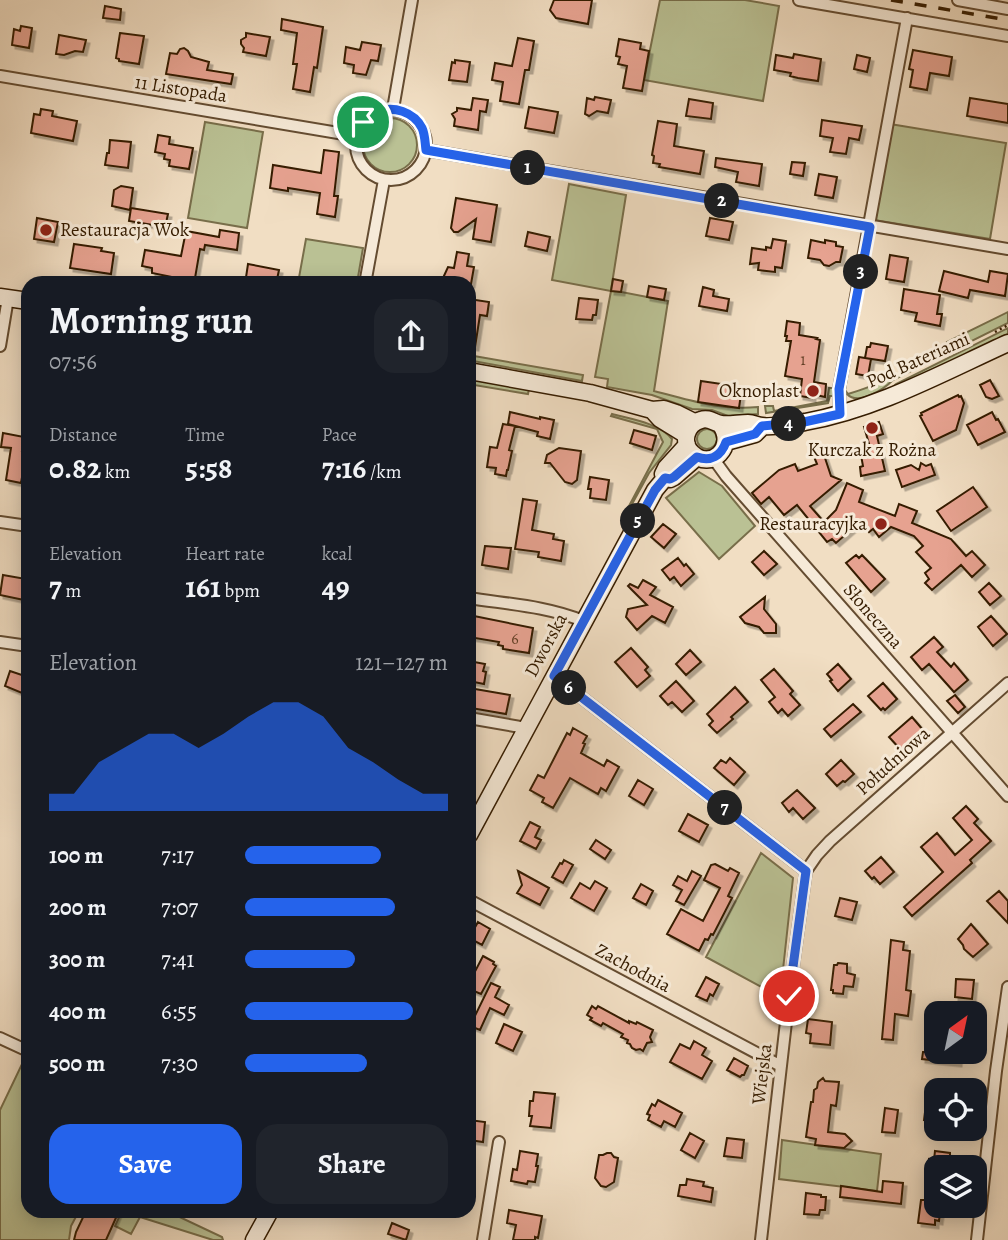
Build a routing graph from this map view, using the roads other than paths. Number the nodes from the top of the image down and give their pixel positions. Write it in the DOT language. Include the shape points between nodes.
graph roads {
  1 [pos="412,0"];
  2 [pos="799,0"];
  3 [pos="958,0"];
  4 [pos="1008,9"];
  5 [pos="907,18"];
  6 [pos="1008,37"];
  7 [pos="0,76"];
  8 [pos="393,109"];
  9 [pos="356,135"];
  10 [pos="426,150"];
  11 [pos="384,180"];
  12 [pos="870,227"];
  13 [pos="1008,249"];
  14 [pos="366,276"];
  15 [pos="4,298"];
  16 [pos="1008,343"];
  17 [pos="0,346"];
  18 [pos="476,372"];
  19 [pos="840,414"];
  20 [pos="720,424"];
  21 [pos="762,426"];
  22 [pos="726,442"];
  23 [pos="696,443"];
  24 [pos="0,522"];
  25 [pos="21,525"];
  26 [pos="476,599"];
  27 [pos="583,621"];
  28 [pos="0,642"];
  29 [pos="21,645"];
  30 [pos="554,676"];
  31 [pos="1008,683"];
  32 [pos="476,719"];
  33 [pos="526,728"];
  34 [pos="951,733"];
  35 [pos="1008,796"];
  36 [pos="476,822"];
  37 [pos="806,871"];
  38 [pos="476,904"];
  39 [pos="1008,988"];
  40 [pos="0,1038"];
  41 [pos="21,1048"];
  42 [pos="780,1066"];
  43 [pos="499,1142"];
  44 [pos="266,1218"];
  45 [pos="254,1240"];
  46 [pos="483,1240"];
  47 [pos="761,1240"];
  48 [pos="977,1240"];
  1 -- 8 [label="street"];
  2 -- 5 [label="street"];
  3 -- 4 [label="street"];
  5 -- 6 [label="street"];
  5 -- 12 [label="street"];
  7 -- 9 [label="street, 11 Listopada"];
  8 -- 9 [label="street" via="377,112 363,122"];
  8 -- 10 [label="street" via="418,122 424,130"];
  9 -- 11 [label="street" via="355,149 364,169"];
  10 -- 11 [label="street" via="413,173"];
  10 -- 12 [label="street"];
  11 -- 14 [label="street"];
  12 -- 13 [label="street"];
  12 -- 19 [label="street" via="839,389"];
  15 -- 17 [label="street"];
  16 -- 19 [label="street, Pod Bateriami" via="897,395"];
  18 -- 23 [label="street, Pod Bateriami" via="590,393 652,410"];
  19 -- 21 [label="street, Pod Bateriami"];
  20 -- 21 [label="street, Pod Bateriami"];
  20 -- 22 [label="street"];
  20 -- 23 [label="street, Pod Bateriami" via="707,419"];
  21 -- 22 [label="street, Pod Bateriami" via="755,434"];
  22 -- 23 [label="street" via="722,452"];
  23 -- 27 [label="street, Dworska" via="666,468 665,478"];
  23 -- 34 [label="street, Słoneczna"];
  24 -- 25 [label="street"];
  26 -- 27 [label="street"];
  27 -- 30 [label="street, Dworska"];
  28 -- 29 [label="street"];
  30 -- 33 [label="street, Dworska"];
  30 -- 37 [label="street"];
  31 -- 34 [label="street, Południowa"];
  32 -- 33 [label="street"];
  33 -- 36 [label="street, Dworska"];
  34 -- 35 [label="street, Słoneczna"];
  34 -- 37 [label="street, Południowa" via="830,841"];
  37 -- 42 [label="street, Wiejska"];
  38 -- 42 [label="street, Zachodnia"];
  39 -- 48 [label="street"];
  40 -- 41 [label="street"];
  42 -- 47 [label="street, Wiejska"];
  43 -- 46 [label="street"];
  44 -- 45 [label="street"];
}
